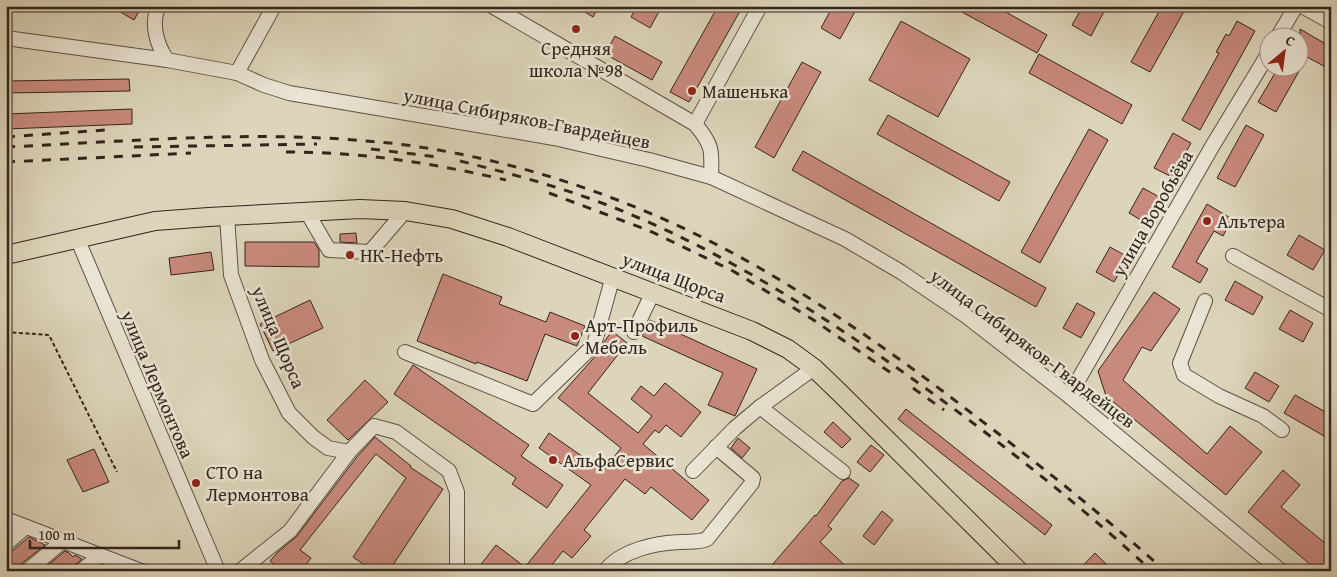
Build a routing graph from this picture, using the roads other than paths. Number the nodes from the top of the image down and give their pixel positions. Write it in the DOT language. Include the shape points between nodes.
graph roads {
  1 [pos="159,6"];
  2 [pos="274,6"];
  3 [pos="492,6"];
  4 [pos="760,6"];
  5 [pos="1296,6"];
  6 [pos="1302,6"];
  7 [pos="1331,22"];
  8 [pos="1283,28"];
  9 [pos="6,38"];
  10 [pos="167,60"];
  11 [pos="1260,67"];
  12 [pos="237,72"];
  13 [pos="695,124"];
  14 [pos="711,177"];
  15 [pos="405,211"];
  16 [pos="308,212"];
  17 [pos="227,216"];
  18 [pos="77,238"];
  19 [pos="6,256"];
  20 [pos="1233,256"];
  21 [pos="613,276"];
  22 [pos="653,292"];
  23 [pos="1204,301"];
  24 [pos="1331,310"];
  25 [pos="634,332"];
  26 [pos="405,352"];
  27 [pos="814,368"];
  28 [pos="1069,396"];
  29 [pos="760,407"];
  30 [pos="1282,430"];
  31 [pos="716,447"];
  32 [pos="350,452"];
  33 [pos="692,471"];
  34 [pos="842,472"];
  35 [pos="6,519"];
  36 [pos="26,527"];
  37 [pos="63,541"];
  38 [pos="6,544"];
  39 [pos="100,555"];
  40 [pos="216,566"];
  41 [pos="136,570"];
  42 [pos="27,571"];
  43 [pos="81,571"];
  44 [pos="232,571"];
  45 [pos="240,571"];
  46 [pos="458,571"];
  47 [pos="605,571"];
  48 [pos="1019,571"];
  49 [pos="1281,571"];
  1 -- 10 [label="street" via="154,24"];
  2 -- 12 [label="street"];
  3 -- 13 [label="street"];
  4 -- 13 [label="street"];
  5 -- 8 [label="street"];
  6 -- 7 [label="street"];
  9 -- 10 [label="street, улица Сибиряков-Гвардейцев"];
  10 -- 12 [label="street, улица Сибиряков-Гвардейцев"];
  11 -- 28 [label="street, улица Воробьёва"];
  12 -- 14 [label="street, улица Сибиряков-Гвардейцев" via="289,92 554,138"];
  13 -- 14 [label="street" via="705,135 712,151"];
  14 -- 28 [label="street, улица Сибиряков-Гвардейцев" via="844,239 901,272 966,316"];
  15 -- 16 [label="main road, улица Щорса"];
  15 -- 16 [label="street" via="370,252 329,250"];
  15 -- 21 [label="main road, улица Щорса" via="452,219"];
  16 -- 17 [label="main road, улица Щорса"];
  17 -- 18 [label="main road, улица Щорса" via="155,221"];
  17 -- 32 [label="street, улица Щорса" via="231,275 262,360 289,413 328,448"];
  18 -- 19 [label="main road, улица Щорса"];
  18 -- 40 [label="street, улица Лермонтова"];
  20 -- 24 [label="street"];
  21 -- 22 [label="main road, улица Щорса"];
  21 -- 26 [label="street" via="594,345 533,404"];
  22 -- 25 [label="street"];
  22 -- 27 [label="main road, улица Щорса" via="752,331 788,349"];
  23 -- 30 [label="street" via="1180,363 1184,375 1263,416"];
  27 -- 29 [label="street"];
  27 -- 48 [label="main road, улица Щорса"];
  28 -- 49 [label="street, улица Сибиряков-Гвардейцев"];
  29 -- 31 [label="street"];
  29 -- 34 [label="street"];
  31 -- 33 [label="street"];
  31 -- 47 [label="street" via="753,478 707,539 648,546 617,560"];
  32 -- 45 [label="street" via="290,531"];
  32 -- 46 [label="street" via="374,426 396,432 449,471 457,492"];
  35 -- 36 [label="street"];
  36 -- 37 [label="street"];
  36 -- 38 [label="street"];
  37 -- 39 [label="street"];
  37 -- 42 [label="street"];
  39 -- 41 [label="street"];
  39 -- 43 [label="street"];
  40 -- 44 [label="street"];
}
